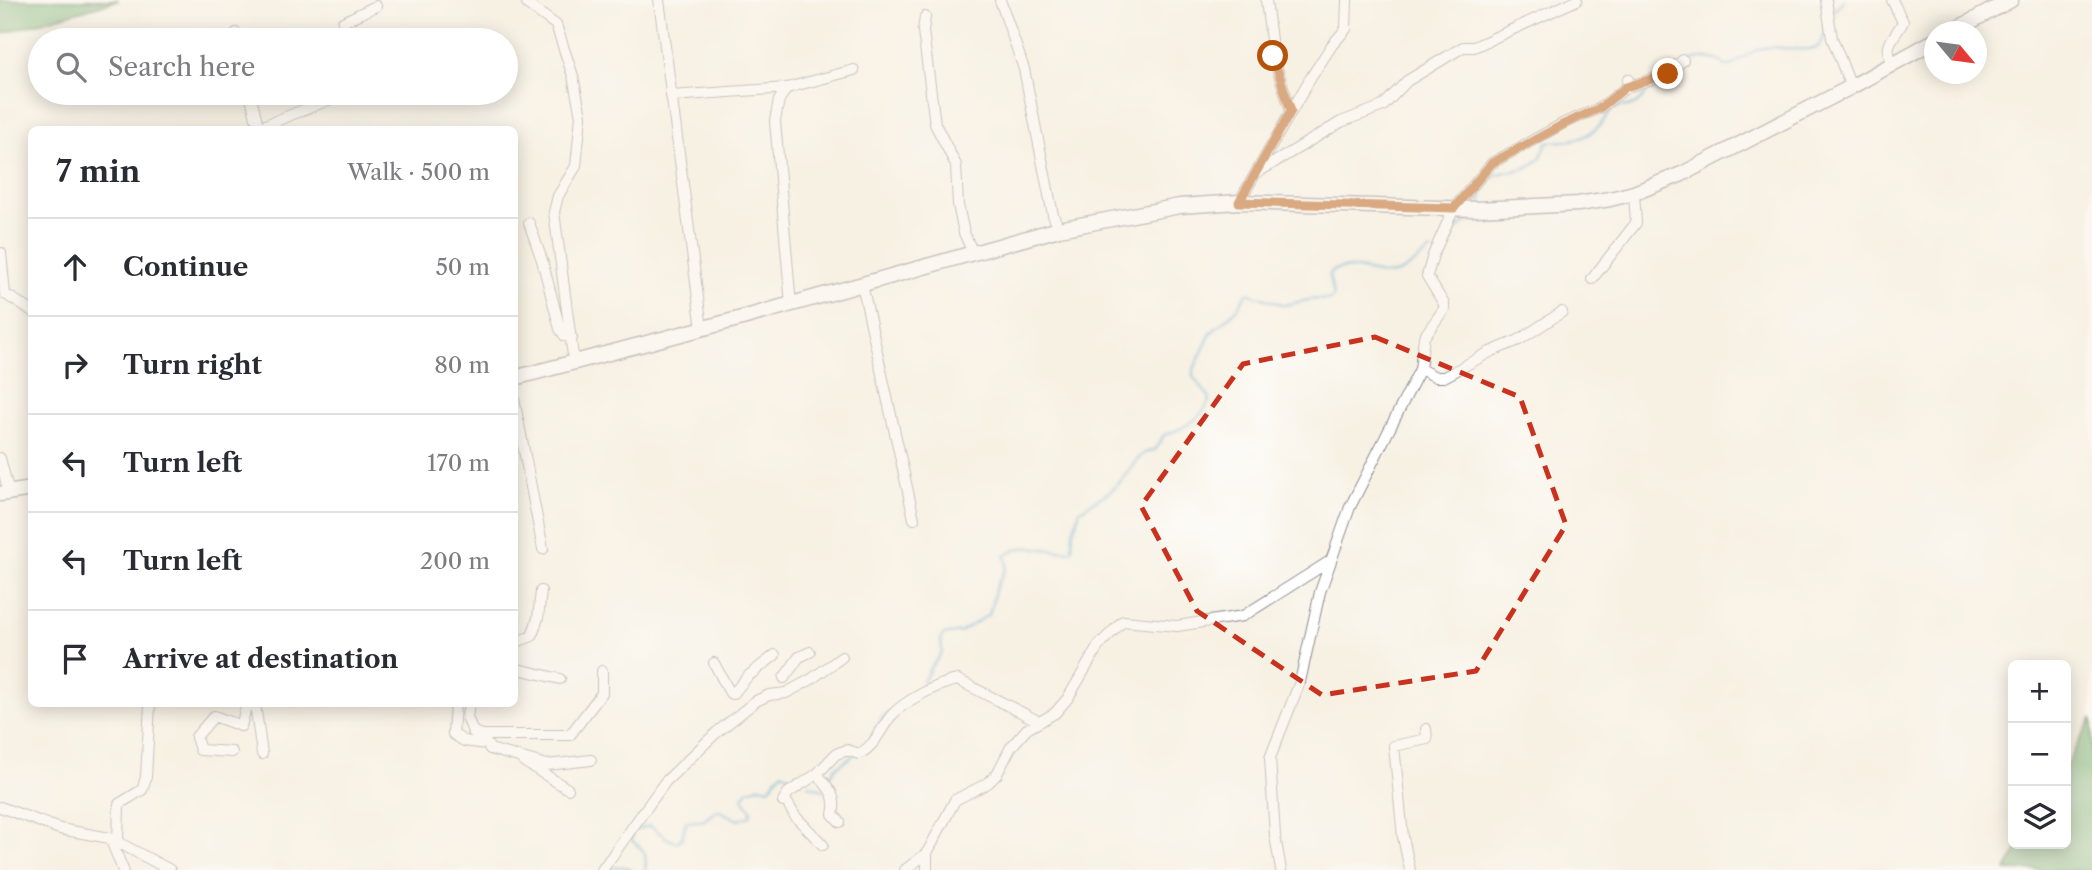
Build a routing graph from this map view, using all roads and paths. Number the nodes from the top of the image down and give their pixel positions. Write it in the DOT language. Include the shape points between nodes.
graph roads {
  1 [pos="659,0"];
  2 [pos="1000,0"];
  3 [pos="1266,0"];
  4 [pos="1347,0"];
  5 [pos="1577,0"];
  6 [pos="1826,0"];
  7 [pos="1892,0"];
  8 [pos="2011,0"];
  9 [pos="527,4"];
  10 [pos="376,6"];
  11 [pos="925,17"];
  12 [pos="1972,21"];
  13 [pos="344,28"];
  14 [pos="1924,47"];
  15 [pos="1683,60"];
  16 [pos="1893,64"];
  17 [pos="854,70"];
  18 [pos="1851,87"];
  19 [pos="788,88"];
  20 [pos="671,96"];
  21 [pos="253,105"];
  22 [pos="317,105"];
  23 [pos="1291,111"];
  24 [pos="257,126"];
  25 [pos="265,126"];
  26 [pos="1255,174"];
  27 [pos="1634,193"];
  28 [pos="1239,202"];
  29 [pos="1454,208"];
  30 [pos="529,223"];
  31 [pos="1059,229"];
  32 [pos="1,253"];
  33 [pos="973,253"];
  34 [pos="1592,279"];
  35 [pos="862,284"];
  36 [pos="791,304"];
  37 [pos="28,308"];
  38 [pos="1562,312"];
  39 [pos="702,329"];
  40 [pos="572,338"];
  41 [pos="574,363"];
  42 [pos="1420,369"];
  43 [pos="518,377"];
  44 [pos="518,420"];
  45 [pos="0,457"];
  46 [pos="28,490"];
  47 [pos="4,493"];
  48 [pos="914,519"];
  49 [pos="543,549"];
  50 [pos="1330,561"];
  51 [pos="541,591"];
  52 [pos="518,641"];
  53 [pos="810,652"];
  54 [pos="775,655"];
  55 [pos="842,657"];
  56 [pos="714,663"];
  57 [pos="518,669"];
  58 [pos="602,671"];
  59 [pos="560,678"];
  60 [pos="784,678"];
  61 [pos="150,707"];
  62 [pos="246,707"];
  63 [pos="255,707"];
  64 [pos="455,707"];
  65 [pos="469,707"];
  66 [pos="1040,722"];
  67 [pos="1426,729"];
  68 [pos="232,752"];
  69 [pos="262,754"];
  70 [pos="515,755"];
  71 [pos="591,760"];
  72 [pos="817,774"];
  73 [pos="568,789"];
  74 [pos="0,807"];
  75 [pos="840,822"];
  76 [pos="114,840"];
  77 [pos="823,845"];
  78 [pos="927,853"];
  79 [pos="123,870"];
  80 [pos="170,870"];
  81 [pos="602,870"];
  82 [pos="905,870"];
  83 [pos="927,870"];
  84 [pos="1280,870"];
  85 [pos="1410,870"];
  1 -- 20 [label="street"];
  2 -- 31 [label="street" via="1024,69"];
  3 -- 23 [label="street" via="1273,56"];
  4 -- 23 [label="street" via="1346,29"];
  5 -- 26 [label="street" via="1474,47 1463,47 1407,81 1383,106 1340,122"];
  6 -- 18 [label="street" via="1832,38"];
  7 -- 16 [label="street" via="1903,22 1888,46"];
  8 -- 12 [label="main road"];
  9 -- 40 [label="street" via="556,25 582,116 576,166 554,212"];
  10 -- 13 [label="street" via="343,22"];
  11 -- 33 [label="street" via="935,124 957,165 958,205"];
  14 -- 16 [label="main road"];
  15 -- 29 [label="street" via="1668,74 1627,83 1600,108 1492,163"];
  16 -- 18 [label="main road"];
  17 -- 19 [label="street"];
  18 -- 27 [label="main road" via="1682,174"];
  19 -- 20 [label="street"];
  19 -- 36 [label="street" via="779,100 775,121"];
  20 -- 39 [label="street"];
  21 -- 24 [label="street"];
  22 -- 25 [label="street"];
  23 -- 26 [label="street"];
  26 -- 28 [label="street"];
  27 -- 29 [label="main road" via="1578,204"];
  27 -- 34 [label="street" via="1636,223"];
  28 -- 29 [label="main road"];
  28 -- 31 [label="main road" via="1180,206"];
  29 -- 42 [label="street" via="1427,276 1444,309 1424,337"];
  30 -- 40 [label="street" via="560,329"];
  31 -- 33 [label="main road"];
  32 -- 37 [label="street" via="5,294"];
  33 -- 35 [label="main road"];
  35 -- 36 [label="main road"];
  35 -- 48 [label="street"];
  36 -- 39 [label="main road"];
  38 -- 42 [label="street" via="1519,340 1444,377"];
  39 -- 41 [label="main road"];
  40 -- 41 [label="street"];
  41 -- 43 [label="main road"];
  42 -- 50 [label="street" via="1350,507"];
  44 -- 49 [label="street"];
  45 -- 47 [label="street"];
  46 -- 47 [label="main road"];
  50 -- 66 [label="street" via="1243,616 1177,626 1123,621 1099,645 1068,698"];
  50 -- 84 [label="street" via="1300,682 1270,758"];
  51 -- 52 [label="street" via="532,636"];
  53 -- 60 [label="street" via="799,657"];
  54 -- 56 [label="street" via="761,663 733,694"];
  55 -- 81 [label="street" via="786,693 756,701 716,733 665,782"];
  57 -- 59 [label="street"];
  58 -- 65 [label="street" via="602,694 570,735 483,736 473,732 467,717"];
  61 -- 76 [label="street" via="146,777 142,790 119,804"];
  62 -- 68 [label="street" via="241,726 214,716 196,737 200,750"];
  63 -- 69 [label="street"];
  64 -- 70 [label="street" via="453,734"];
  66 -- 72 [label="street" via="958,680 944,682 893,713 867,750 859,754 841,751"];
  66 -- 78 [label="street" via="1011,747 988,783 955,800"];
  67 -- 85 [label="street" via="1427,738 1394,746"];
  70 -- 71 [label="street" via="547,765"];
  70 -- 73 [label="street"];
  72 -- 75 [label="street" via="832,792 833,814"];
  72 -- 77 [label="street" via="784,800"];
  74 -- 76 [label="street" via="60,829"];
  76 -- 79 [label="street"];
  76 -- 80 [label="street"];
  78 -- 82 [label="street"];
  78 -- 83 [label="street"];
}
